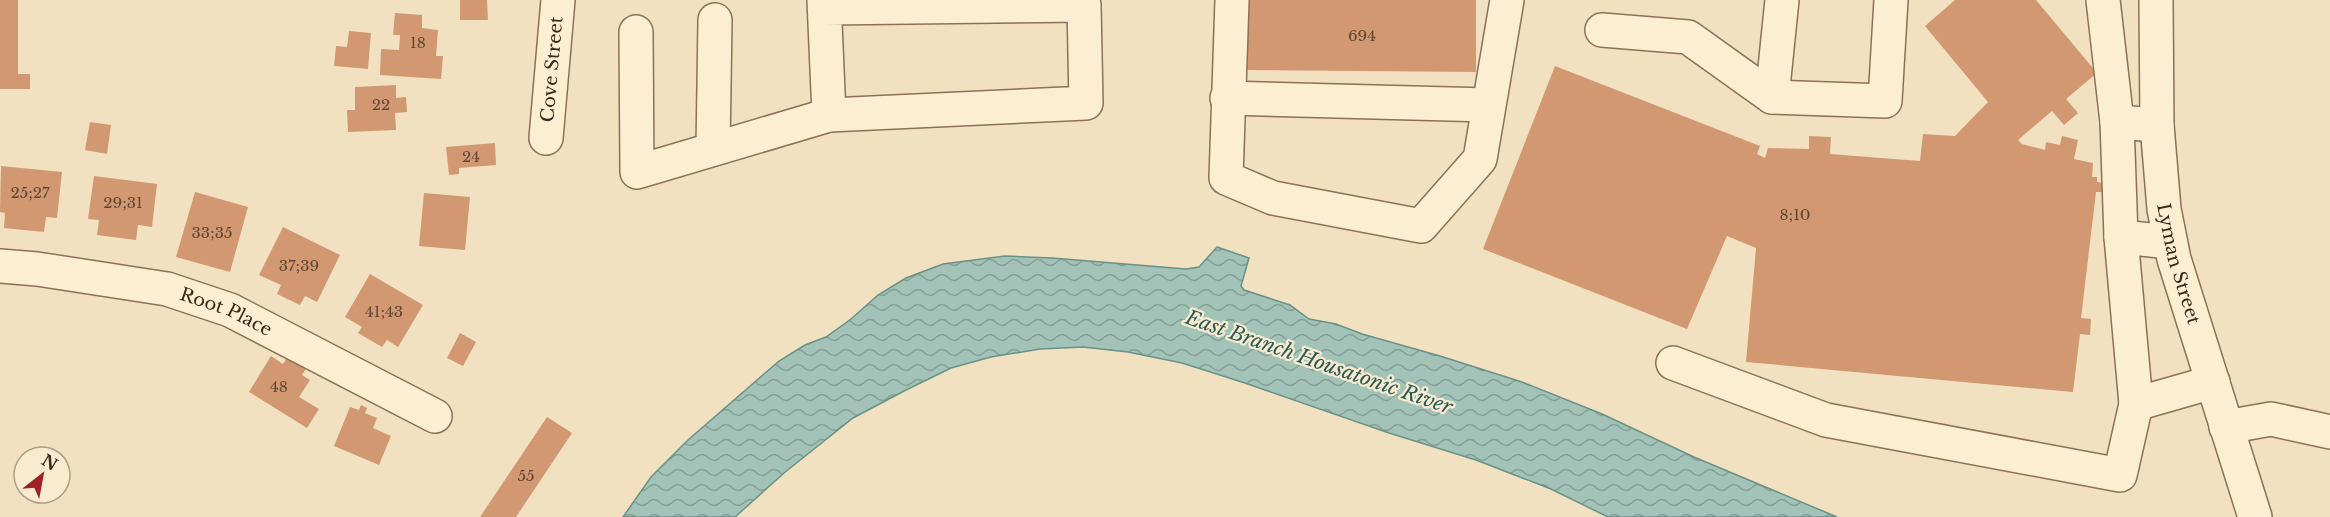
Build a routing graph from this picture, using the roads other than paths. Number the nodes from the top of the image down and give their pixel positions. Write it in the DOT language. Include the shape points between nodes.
graph roads {
  1 [pos="558,0"];
  2 [pos="1232,0"];
  3 [pos="1507,0"];
  4 [pos="1782,0"];
  5 [pos="1891,0"];
  6 [pos="2103,0"];
  7 [pos="2156,0"];
  8 [pos="825,4"];
  9 [pos="715,20"];
  10 [pos="1602,30"];
  11 [pos="636,32"];
  12 [pos="1772,97"];
  13 [pos="1227,98"];
  14 [pos="1488,105"];
  15 [pos="829,114"];
  16 [pos="2117,122"];
  17 [pos="2157,125"];
  18 [pos="546,138"];
  19 [pos="713,149"];
  20 [pos="2121,237"];
  21 [pos="2170,242"];
  22 [pos="0,266"];
  23 [pos="1673,363"];
  24 [pos="2213,382"];
  25 [pos="2136,404"];
  26 [pos="435,416"];
  27 [pos="2226,427"];
  28 [pos="2330,432"];
  29 [pos="2255,517"];
  1 -- 18 [label="street, Cove Street"];
  2 -- 13 [label="street"];
  3 -- 14 [label="street"];
  4 -- 12 [label="street"];
  5 -- 12 [label="street" via="1885,101"];
  6 -- 16 [label="street"];
  7 -- 17 [label="street, Lyman Street"];
  8 -- 15 [label="street"];
  8 -- 15 [label="street" via="1084,5 1086,103"];
  9 -- 19 [label="street"];
  10 -- 12 [label="street" via="1688,37"];
  11 -- 19 [label="street" via="637,172"];
  13 -- 14 [label="street"];
  13 -- 14 [label="street" via="1226,178 1273,198 1421,226 1480,159"];
  15 -- 19 [label="street"];
  16 -- 17 [label="street"];
  16 -- 20 [label="street"];
  17 -- 21 [label="street, Lyman Street"];
  20 -- 21 [label="street"];
  20 -- 25 [label="street"];
  21 -- 24 [label="street, Lyman Street"];
  22 -- 26 [label="street, Root Place" via="167,289 230,310"];
  23 -- 25 [label="street" via="1826,420 2120,475"];
  24 -- 25 [label="street"];
  24 -- 27 [label="street, Lyman Street"];
  27 -- 28 [label="street" via="2271,419"];
  27 -- 29 [label="street, Lyman Street"];
}
